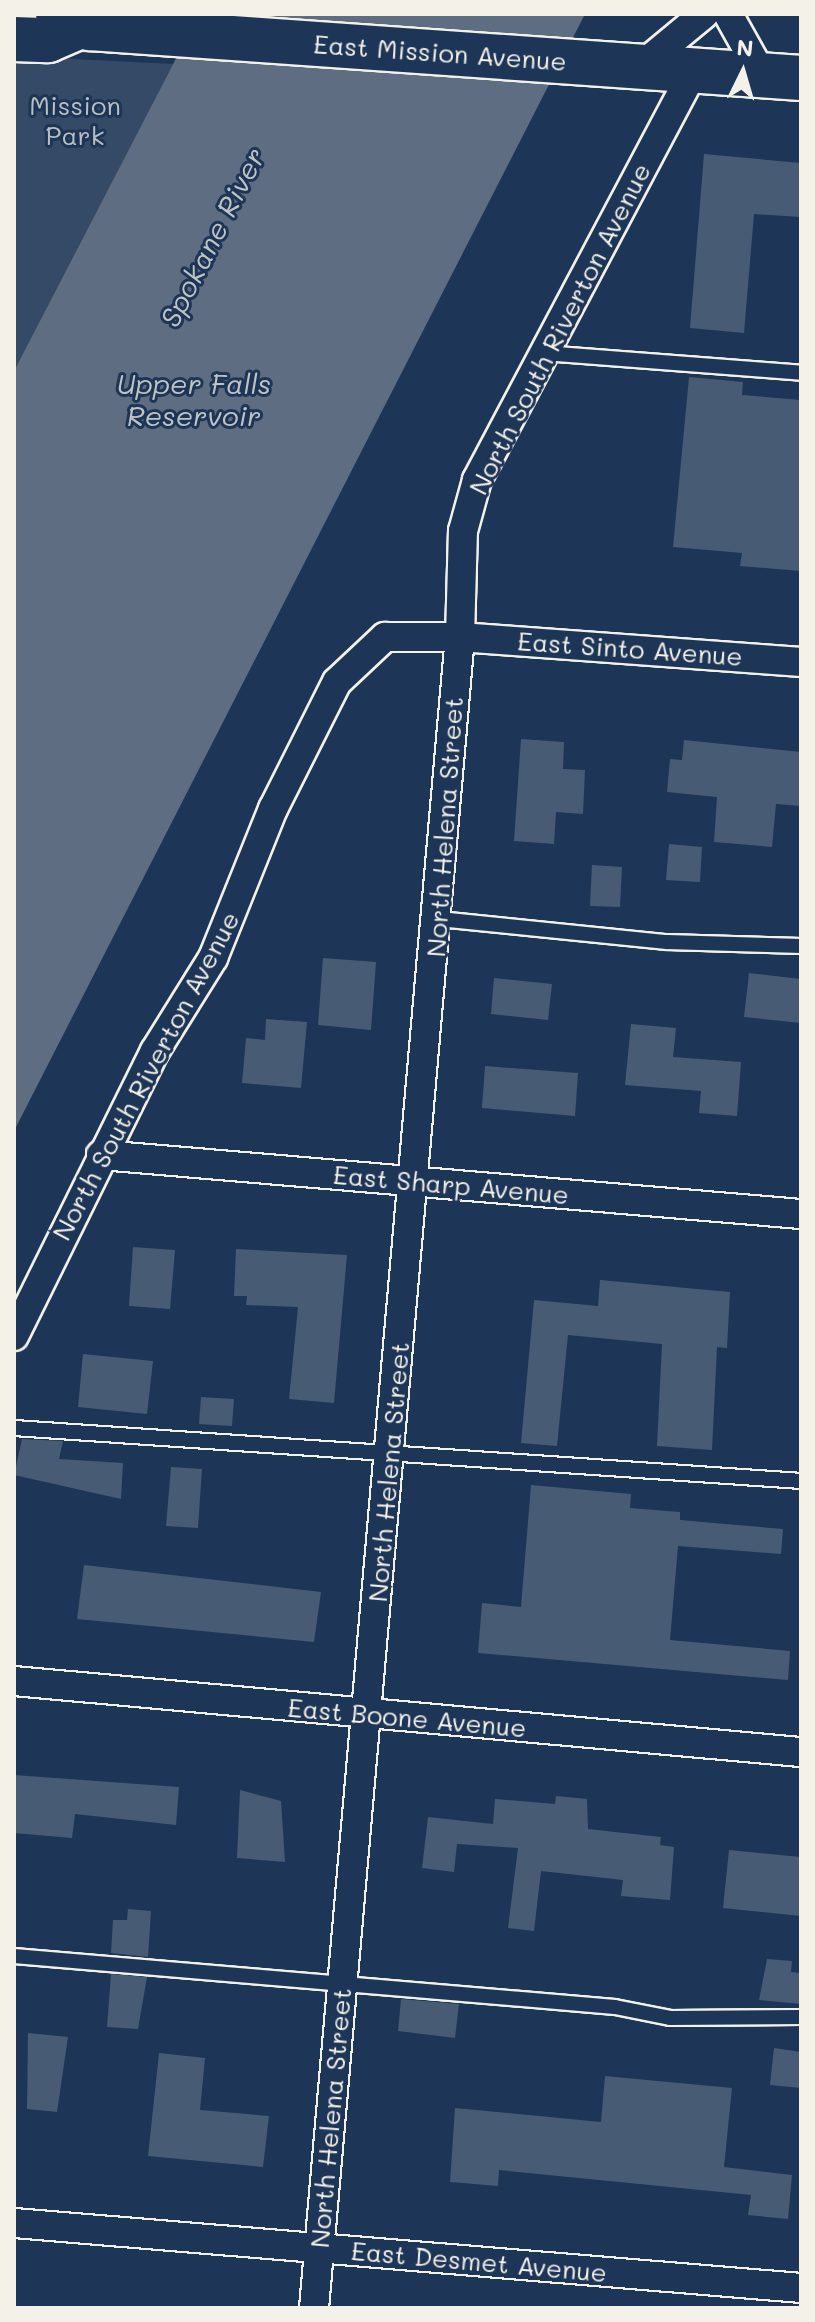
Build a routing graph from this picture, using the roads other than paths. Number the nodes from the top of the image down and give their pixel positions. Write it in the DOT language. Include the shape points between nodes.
graph roads {
  1 [pos="704,14"];
  2 [pos="728,14"];
  3 [pos="75,23"];
  4 [pos="14,39"];
  5 [pos="634,66"];
  6 [pos="694,71"];
  7 [pos="782,77"];
  8 [pos="544,353"];
  9 [pos="801,373"];
  10 [pos="460,637"];
  11 [pos="801,662"];
  12 [pos="439,919"];
  13 [pos="801,946"];
  14 [pos="101,1155"];
  15 [pos="414,1182"];
  16 [pos="801,1214"];
  17 [pos="14,1336"];
  18 [pos="14,1428"];
  19 [pos="391,1449"];
  20 [pos="801,1481"];
  21 [pos="14,1681"];
  22 [pos="367,1715"];
  23 [pos="801,1752"];
  24 [pos="14,1956"];
  25 [pos="343,1983"];
  26 [pos="801,2017"];
  27 [pos="14,2223"];
  28 [pos="320,2248"];
  29 [pos="801,2288"];
  30 [pos="314,2308"];
  1 -- 5 [label="street"];
  2 -- 7 [label="street"];
  3 -- 4 [label="main road, East Mission Avenue" via="48,40"];
  3 -- 5 [label="main road, East Mission Avenue"];
  5 -- 6 [label="main road, East Mission Avenue"];
  6 -- 7 [label="main road, East Mission Avenue"];
  6 -- 8 [label="street, North South Riverton Avenue"];
  8 -- 9 [label="lane"];
  8 -- 10 [label="street, North South Riverton Avenue" via="469,506"];
  10 -- 11 [label="street, East Sinto Avenue"];
  10 -- 12 [label="street, North Helena Street"];
  10 -- 14 [label="street, North South Riverton Avenue" via="385,637 337,682 273,809 213,958"];
  12 -- 13 [label="lane" via="667,942"];
  12 -- 15 [label="street, North Helena Street"];
  14 -- 15 [label="street, East Sharp Avenue"];
  14 -- 17 [label="street, North South Riverton Avenue"];
  15 -- 16 [label="street, East Sharp Avenue"];
  15 -- 19 [label="street, North Helena Street"];
  18 -- 19 [label="lane"];
  19 -- 20 [label="lane"];
  19 -- 22 [label="street, North Helena Street"];
  21 -- 22 [label="street, East Boone Avenue"];
  22 -- 23 [label="street, East Boone Avenue"];
  22 -- 25 [label="street, North Helena Street"];
  24 -- 25 [label="lane"];
  25 -- 26 [label="lane" via="670,2018"];
  25 -- 28 [label="street, North Helena Street"];
  27 -- 28 [label="street, East Desmet Avenue"];
  28 -- 29 [label="street, East Desmet Avenue"];
  28 -- 30 [label="street, North Helena Street"];
}
